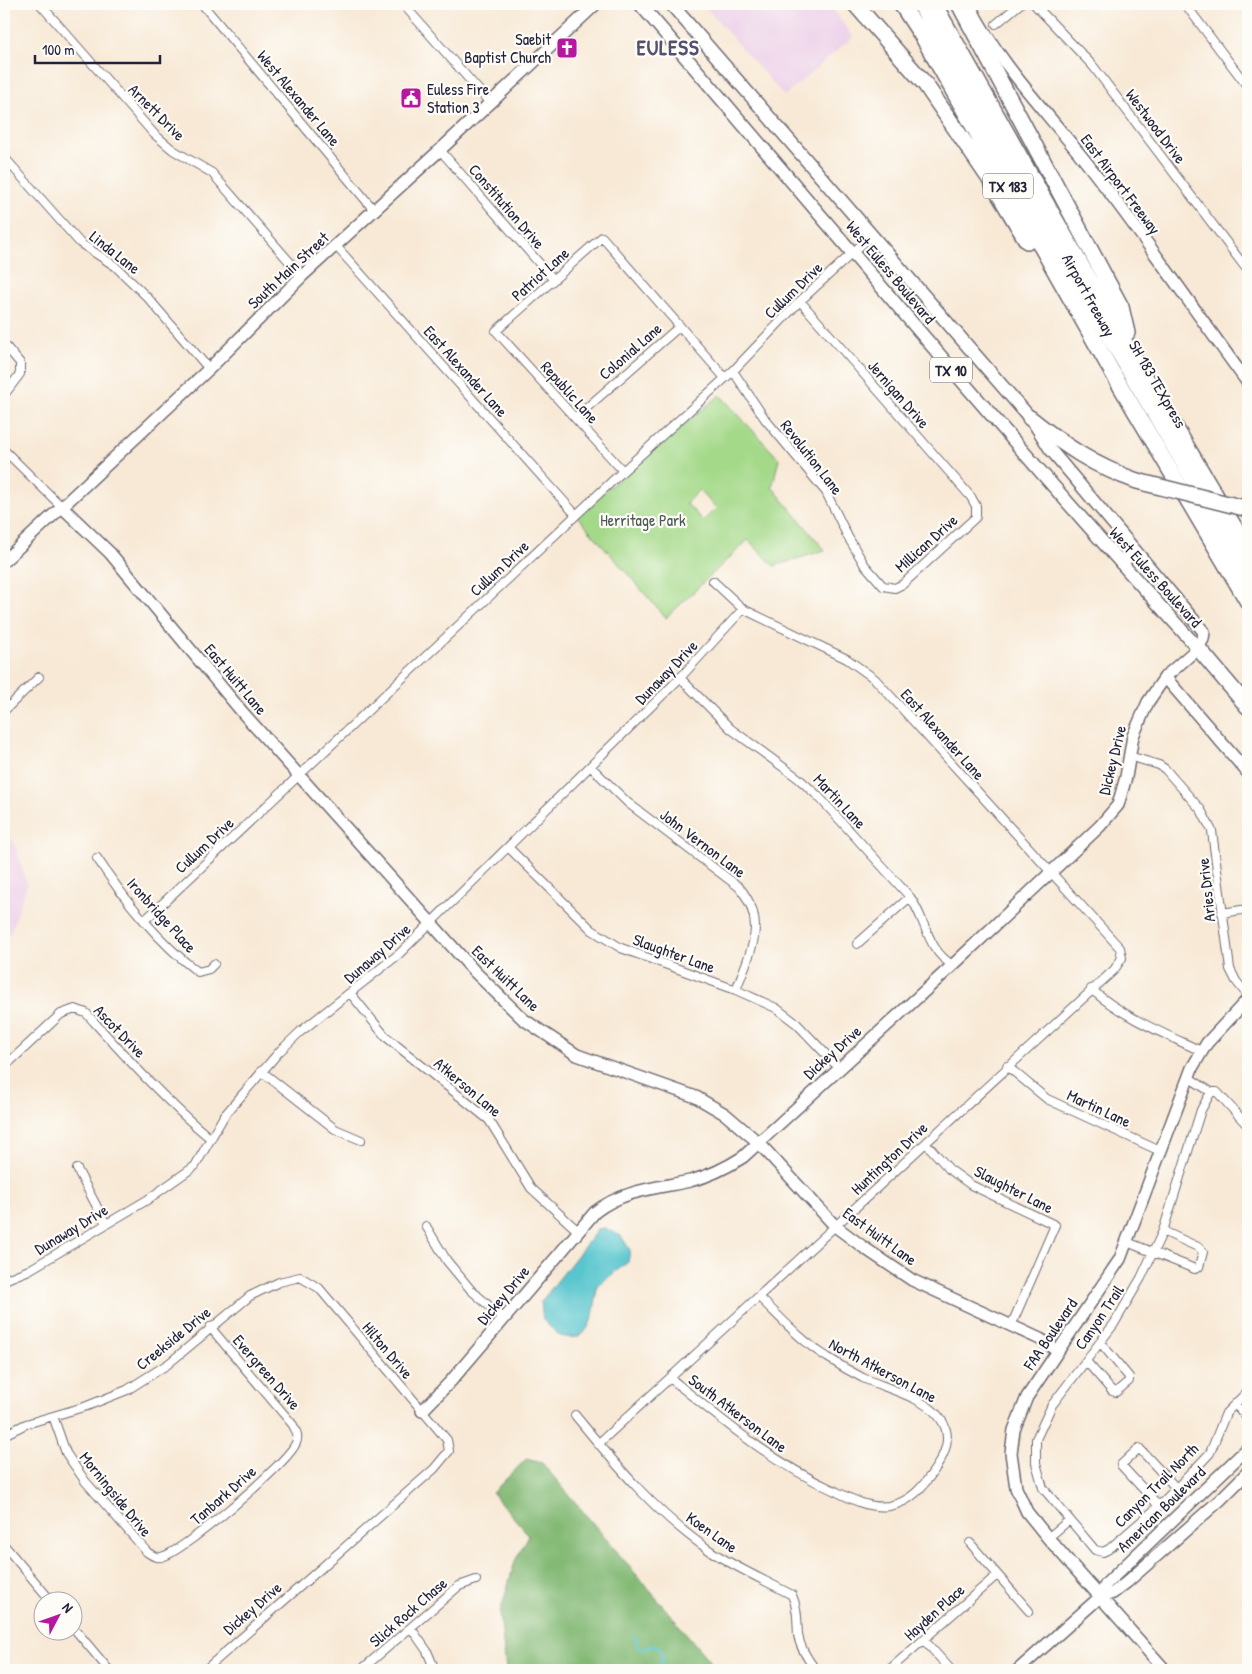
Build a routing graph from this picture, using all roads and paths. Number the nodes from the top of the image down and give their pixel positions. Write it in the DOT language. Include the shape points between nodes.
graph roads {
  1 [pos="40,4"];
  2 [pos="202,4"];
  3 [pos="403,4"];
  4 [pos="596,4"];
  5 [pos="640,4"];
  6 [pos="671,4"];
  7 [pos="855,4"];
  8 [pos="901,4"];
  9 [pos="920,4"];
  10 [pos="934,4"];
  11 [pos="945,4"];
  12 [pos="959,4"];
  13 [pos="969,4"];
  14 [pos="1020,4"];
  15 [pos="1034,4"];
  16 [pos="1185,4"];
  17 [pos="996,24"];
  18 [pos="1248,87"];
  19 [pos="490,103"];
  20 [pos="440,150"];
  21 [pos="4,157"];
  22 [pos="374,210"];
  23 [pos="871,236"];
  24 [pos="336,246"];
  25 [pos="853,252"];
  26 [pos="1248,271"];
  27 [pos="302,276"];
  28 [pos="554,280"];
  29 [pos="800,301"];
  30 [pos="680,326"];
  31 [pos="496,331"];
  32 [pos="1127,333"];
  33 [pos="4,344"];
  34 [pos="209,369"];
  35 [pos="1112,370"];
  36 [pos="733,371"];
  37 [pos="725,378"];
  38 [pos="1248,383"];
  39 [pos="4,395"];
  40 [pos="575,418"];
  41 [pos="1030,418"];
  42 [pos="4,450"];
  43 [pos="622,471"];
  44 [pos="976,506"];
  45 [pos="62,507"];
  46 [pos="1248,509"];
  47 [pos="576,515"];
  48 [pos="1248,530"];
  49 [pos="1248,550"];
  50 [pos="1135,551"];
  51 [pos="4,561"];
  52 [pos="1121,563"];
  53 [pos="1248,572"];
  54 [pos="713,581"];
  55 [pos="883,586"];
  56 [pos="1248,602"];
  57 [pos="743,609"];
  58 [pos="1198,648"];
  59 [pos="39,677"];
  60 [pos="1165,677"];
  61 [pos="680,678"];
  62 [pos="1248,707"];
  63 [pos="4,711"];
  64 [pos="1130,756"];
  65 [pos="591,767"];
  66 [pos="1248,773"];
  67 [pos="298,774"];
  68 [pos="509,848"];
  69 [pos="96,858"];
  70 [pos="1050,872"];
  71 [pos="910,897"];
  72 [pos="1248,908"];
  73 [pos="1222,912"];
  74 [pos="145,920"];
  75 [pos="431,923"];
  76 [pos="857,944"];
  77 [pos="1120,948"];
  78 [pos="214,964"];
  79 [pos="953,965"];
  80 [pos="1091,989"];
  81 [pos="736,990"];
  82 [pos="350,994"];
  83 [pos="1248,998"];
  84 [pos="1201,1051"];
  85 [pos="1007,1066"];
  86 [pos="4,1067"];
  87 [pos="839,1068"];
  88 [pos="261,1071"];
  89 [pos="1188,1077"];
  90 [pos="1211,1092"];
  91 [pos="1248,1126"];
  92 [pos="211,1139"];
  93 [pos="361,1140"];
  94 [pos="758,1143"];
  95 [pos="926,1143"];
  96 [pos="1160,1151"];
  97 [pos="77,1168"];
  98 [pos="106,1224"];
  99 [pos="426,1226"];
  100 [pos="835,1226"];
  101 [pos="1163,1231"];
  102 [pos="578,1232"];
  103 [pos="1127,1242"];
  104 [pos="1153,1252"];
  105 [pos="300,1277"];
  106 [pos="4,1280"];
  107 [pos="759,1297"];
  108 [pos="504,1319"];
  109 [pos="1011,1326"];
  110 [pos="210,1327"];
  111 [pos="1100,1342"];
  112 [pos="1057,1350"];
  113 [pos="1086,1361"];
  114 [pos="670,1378"];
  115 [pos="1248,1393"];
  116 [pos="1235,1404"];
  117 [pos="422,1411"];
  118 [pos="575,1415"];
  119 [pos="52,1416"];
  120 [pos="1248,1419"];
  121 [pos="4,1435"];
  122 [pos="297,1438"];
  123 [pos="598,1444"];
  124 [pos="449,1447"];
  125 [pos="1248,1448"];
  126 [pos="1248,1472"];
  127 [pos="925,1484"];
  128 [pos="1176,1489"];
  129 [pos="1159,1506"];
  130 [pos="1068,1521"];
  131 [pos="1048,1538"];
  132 [pos="970,1543"];
  133 [pos="4,1545"];
  134 [pos="154,1556"];
  135 [pos="997,1575"];
  136 [pos="476,1580"];
  137 [pos="44,1592"];
  138 [pos="1100,1597"];
  139 [pos="1029,1611"];
  140 [pos="411,1628"];
  141 [pos="82,1638"];
  142 [pos="924,1640"];
  143 [pos="110,1670"];
  144 [pos="205,1670"];
  145 [pos="361,1670"];
  146 [pos="434,1670"];
  147 [pos="816,1670"];
  148 [pos="889,1670"];
  149 [pos="951,1670"];
  150 [pos="1018,1670"];
  151 [pos="1165,1670"];
  1 -- 27 [label="street, Arnett Drive" via="154,134 172,150 212,173"];
  2 -- 22 [label="street, West Alexander Lane"];
  3 -- 19 [label="street"];
  4 -- 19 [label="street, South Main Street"];
  5 -- 25 [label="main road, West Euless Boulevard / TX 10"];
  6 -- 23 [label="main road, West Euless Boulevard / TX 10"];
  7 -- 35 [label="highway" via="925,84 992,181 1078,325"];
  8 -- 35 [label="highway, Airport Freeway / TX 183"];
  9 -- 53 [label="highway, SH 183 TEXpress"];
  10 -- 49 [label="highway, SH 183 TEXpress" via="1121,336"];
  11 -- 32 [label="highway, Airport Freeway / TX 183"];
  12 -- 32 [label="highway" via="1122,307"];
  13 -- 38 [label="street, East Airport Freeway" via="1020,82 1086,162"];
  14 -- 17 [label="street"];
  15 -- 26 [label="street, Westwood Drive" via="1093,66"];
  16 -- 18 [label="street"];
  19 -- 20 [label="street, South Main Street"];
  20 -- 22 [label="street, South Main Street"];
  20 -- 28 [label="street, Constitution Drive"];
  21 -- 34 [label="street, Linda Lane" via="80,242 115,266 141,291"];
  22 -- 24 [label="street, South Main Street"];
  23 -- 25 [label="street, Cullum Drive"];
  23 -- 41 [label="main road, West Euless Boulevard / TX 10"];
  24 -- 27 [label="street, South Main Street"];
  24 -- 47 [label="street, East Alexander Lane"];
  25 -- 29 [label="street, Cullum Drive"];
  25 -- 52 [label="main road, West Euless Boulevard / TX 10" via="948,367"];
  27 -- 34 [label="street, South Main Street"];
  28 -- 30 [label="street, Patriot Lane" via="602,237"];
  28 -- 31 [label="street, Patriot Lane"];
  29 -- 36 [label="street, Cullum Drive"];
  29 -- 44 [label="street, Jernigan Drive"];
  30 -- 37 [label="street"];
  30 -- 40 [label="street, Colonial Lane"];
  31 -- 40 [label="street, Republic Lane"];
  32 -- 48 [label="highway, Airport Freeway / TX 183"];
  33 -- 39 [label="street" via="20,363 20,374"];
  34 -- 45 [label="street, South Main Street"];
  35 -- 56 [label="highway, Airport Freeway / TX 183"];
  36 -- 37 [label="street, Cullum Drive"];
  36 -- 55 [label="street, Revolution Lane" via="765,419 826,492 856,550"];
  37 -- 43 [label="street, Cullum Drive"];
  40 -- 43 [label="street, Republic Lane"];
  41 -- 46 [label="highway, bridge" via="1105,470"];
  41 -- 50 [label="street, West Euless Boulevard" via="1050,449"];
  42 -- 45 [label="street"];
  43 -- 47 [label="street, Cullum Drive"];
  44 -- 55 [label="street, Millican Drive" via="976,517 903,584 895,588"];
  45 -- 51 [label="street, South Main Street"];
  45 -- 67 [label="street, East Huitt Lane" via="110,553"];
  47 -- 67 [label="street, Cullum Drive"];
  50 -- 52 [label="main road"];
  50 -- 58 [label="street, West Euless Boulevard" via="1202,628 1204,639"];
  52 -- 58 [label="main road, West Euless Boulevard / TX 10"];
  54 -- 57 [label="street, East Alexander Lane"];
  57 -- 61 [label="street, Dunaway Drive"];
  57 -- 70 [label="street, East Alexander Lane" via="839,654 874,679"];
  58 -- 60 [label="street, Dickey Drive"];
  58 -- 62 [label="highway"];
  59 -- 63 [label="street"];
  60 -- 64 [label="street, Dickey Drive" via="1138,720"];
  60 -- 66 [label="street"];
  61 -- 65 [label="street, Dunaway Drive"];
  61 -- 71 [label="street, Martin Lane" via="731,729 818,796"];
  64 -- 70 [label="street, Dickey Drive" via="1118,805"];
  64 -- 73 [label="street, Aries Drive" via="1165,769 1207,820 1214,841"];
  65 -- 68 [label="street, Dunaway Drive"];
  65 -- 81 [label="street, John Vernon Lane" via="628,803 739,887 746,896 756,916 756,925"];
  67 -- 74 [label="street, Cullum Drive"];
  67 -- 75 [label="street, East Huitt Lane"];
  68 -- 75 [label="street, Dunaway Drive"];
  68 -- 81 [label="street, Slaughter Lane" via="605,940"];
  69 -- 74 [label="street, Ironbridge Place"];
  70 -- 77 [label="street, East Alexander Lane"];
  70 -- 79 [label="street, Dickey Drive"];
  71 -- 76 [label="street"];
  71 -- 79 [label="street, Martin Lane" via="919,910 929,940 938,954"];
  72 -- 73 [label="street"];
  73 -- 83 [label="street, Aries Drive" via="1230,969"];
  74 -- 78 [label="street, Ironbridge Place" via="178,957 198,972"];
  75 -- 82 [label="street, Dunaway Drive" via="400,954"];
  75 -- 94 [label="street, East Huitt Lane" via="508,1007 557,1043 591,1061 696,1097 725,1114"];
  77 -- 80 [label="street, Huntington Drive" via="1120,964"];
  79 -- 87 [label="street, Dickey Drive"];
  80 -- 84 [label="street" via="1126,1016"];
  80 -- 85 [label="street, Huntington Drive"];
  81 -- 87 [label="street, Slaughter Lane" via="789,1017"];
  82 -- 88 [label="street, Dunaway Drive" via="300,1032"];
  82 -- 102 [label="street, Atkerson Lane" via="385,1036 489,1120 531,1188"];
  83 -- 84 [label="street, FAA Boulevard"];
  84 -- 89 [label="street, FAA Boulevard"];
  85 -- 95 [label="street, Huntington Drive"];
  85 -- 96 [label="street, Martin Lane" via="1047,1099"];
  86 -- 92 [label="street, Ascot Drive" via="61,1014 75,1009 86,1013 140,1073"];
  87 -- 94 [label="street, Dickey Drive"];
  88 -- 92 [label="street, Dunaway Drive" via="224,1116"];
  88 -- 93 [label="street" via="335,1129"];
  89 -- 90 [label="street"];
  89 -- 96 [label="street, FAA Boulevard"];
  90 -- 91 [label="street" via="1217,1092 1226,1100"];
  90 -- 101 [label="street, Canyon Trail" via="1201,1110"];
  92 -- 98 [label="street, Dunaway Drive" via="195,1166"];
  94 -- 100 [label="street, East Huitt Lane"];
  94 -- 102 [label="street, Dickey Drive" via="724,1170 620,1196 595,1212"];
  95 -- 100 [label="street, Huntington Drive"];
  95 -- 109 [label="street, Slaughter Lane" via="949,1169 971,1186 1055,1225"];
  96 -- 103 [label="street, FAA Boulevard"];
  97 -- 98 [label="street"];
  98 -- 106 [label="street, Dunaway Drive" via="29,1270"];
  99 -- 108 [label="street" via="447,1261 471,1290"];
  100 -- 107 [label="street, Huntington Drive"];
  100 -- 109 [label="street, East Huitt Lane" via="912,1280"];
  101 -- 104 [label="street, Canyon Trail"];
  101 -- 104 [label="street" via="1200,1248 1203,1252 1199,1267 1195,1269"];
  102 -- 108 [label="street, Dickey Drive"];
  103 -- 104 [label="street"];
  103 -- 112 [label="street, FAA Boulevard" via="1108,1280"];
  104 -- 111 [label="street, Canyon Trail" via="1114,1324"];
  105 -- 110 [label="street, Creekside Drive" via="279,1282 250,1296"];
  105 -- 117 [label="street, Hilton Drive" via="319,1288"];
  107 -- 114 [label="street, Huntington Drive"];
  107 -- 127 [label="street, North Atkerson Lane" via="826,1357 862,1378 934,1411 947,1431 948,1443"];
  108 -- 117 [label="street, Dickey Drive"];
  109 -- 112 [label="street, East Huitt Lane"];
  110 -- 119 [label="street, Creekside Drive" via="168,1364 127,1390"];
  110 -- 122 [label="street, Evergreen Drive" via="294,1425"];
  111 -- 113 [label="street, Canyon Trail"];
  111 -- 113 [label="street" via="1129,1381 1116,1392 1112,1391"];
  112 -- 131 [label="street, FAA Boulevard" via="1027,1397 1014,1430 1011,1453 1016,1488 1028,1512"];
  113 -- 130 [label="street, Canyon Trail" via="1052,1405 1036,1438 1036,1463 1042,1488"];
  114 -- 123 [label="street, Huntington Drive"];
  114 -- 127 [label="street, South Atkerson Lane" via="759,1449 850,1499 872,1506 889,1506 915,1495"];
  115 -- 116 [label="street, Canyon Trail North"];
  116 -- 120 [label="street"];
  116 -- 128 [label="street, Canyon Trail North" via="1226,1412 1210,1453"];
  117 -- 124 [label="street, Hilton Drive" via="447,1440"];
  118 -- 123 [label="street, Koen Lane"];
  119 -- 121 [label="street, Creekside Drive"];
  119 -- 134 [label="street, Morningside Drive" via="66,1453 84,1481 136,1542"];
  122 -- 134 [label="street, Tanbark Drive" via="280,1464 197,1537 163,1557"];
  123 -- 147 [label="street, Koen Lane" via="659,1509 712,1552 792,1596 797,1608 798,1637"];
  124 -- 144 [label="street, Dickey Drive" via="446,1456 434,1469"];
  125 -- 138 [label="street, American Boulevard" via="1106,1584"];
  126 -- 138 [label="street, American Boulevard" via="1127,1582 1113,1593"];
  128 -- 129 [label="street, Canyon Trail North"];
  128 -- 129 [label="street" via="1139,1448 1121,1465"];
  129 -- 130 [label="street, Canyon Trail North" via="1104,1552 1095,1550"];
  130 -- 131 [label="street"];
  131 -- 138 [label="street, FAA Boulevard"];
  132 -- 135 [label="street"];
  133 -- 137 [label="street"];
  135 -- 139 [label="street"];
  135 -- 142 [label="street, Hayden Place"];
  136 -- 140 [label="street, Slick Rock Chase" via="459,1586"];
  138 -- 150 [label="street, American Boulevard"];
  138 -- 151 [label="street, FAA Boulevard"];
  140 -- 145 [label="street, Slick Rock Chase"];
  140 -- 146 [label="street" via="427,1651"];
  141 -- 143 [label="street"];
  142 -- 148 [label="street, Hayden Place"];
  142 -- 149 [label="street"];
}
